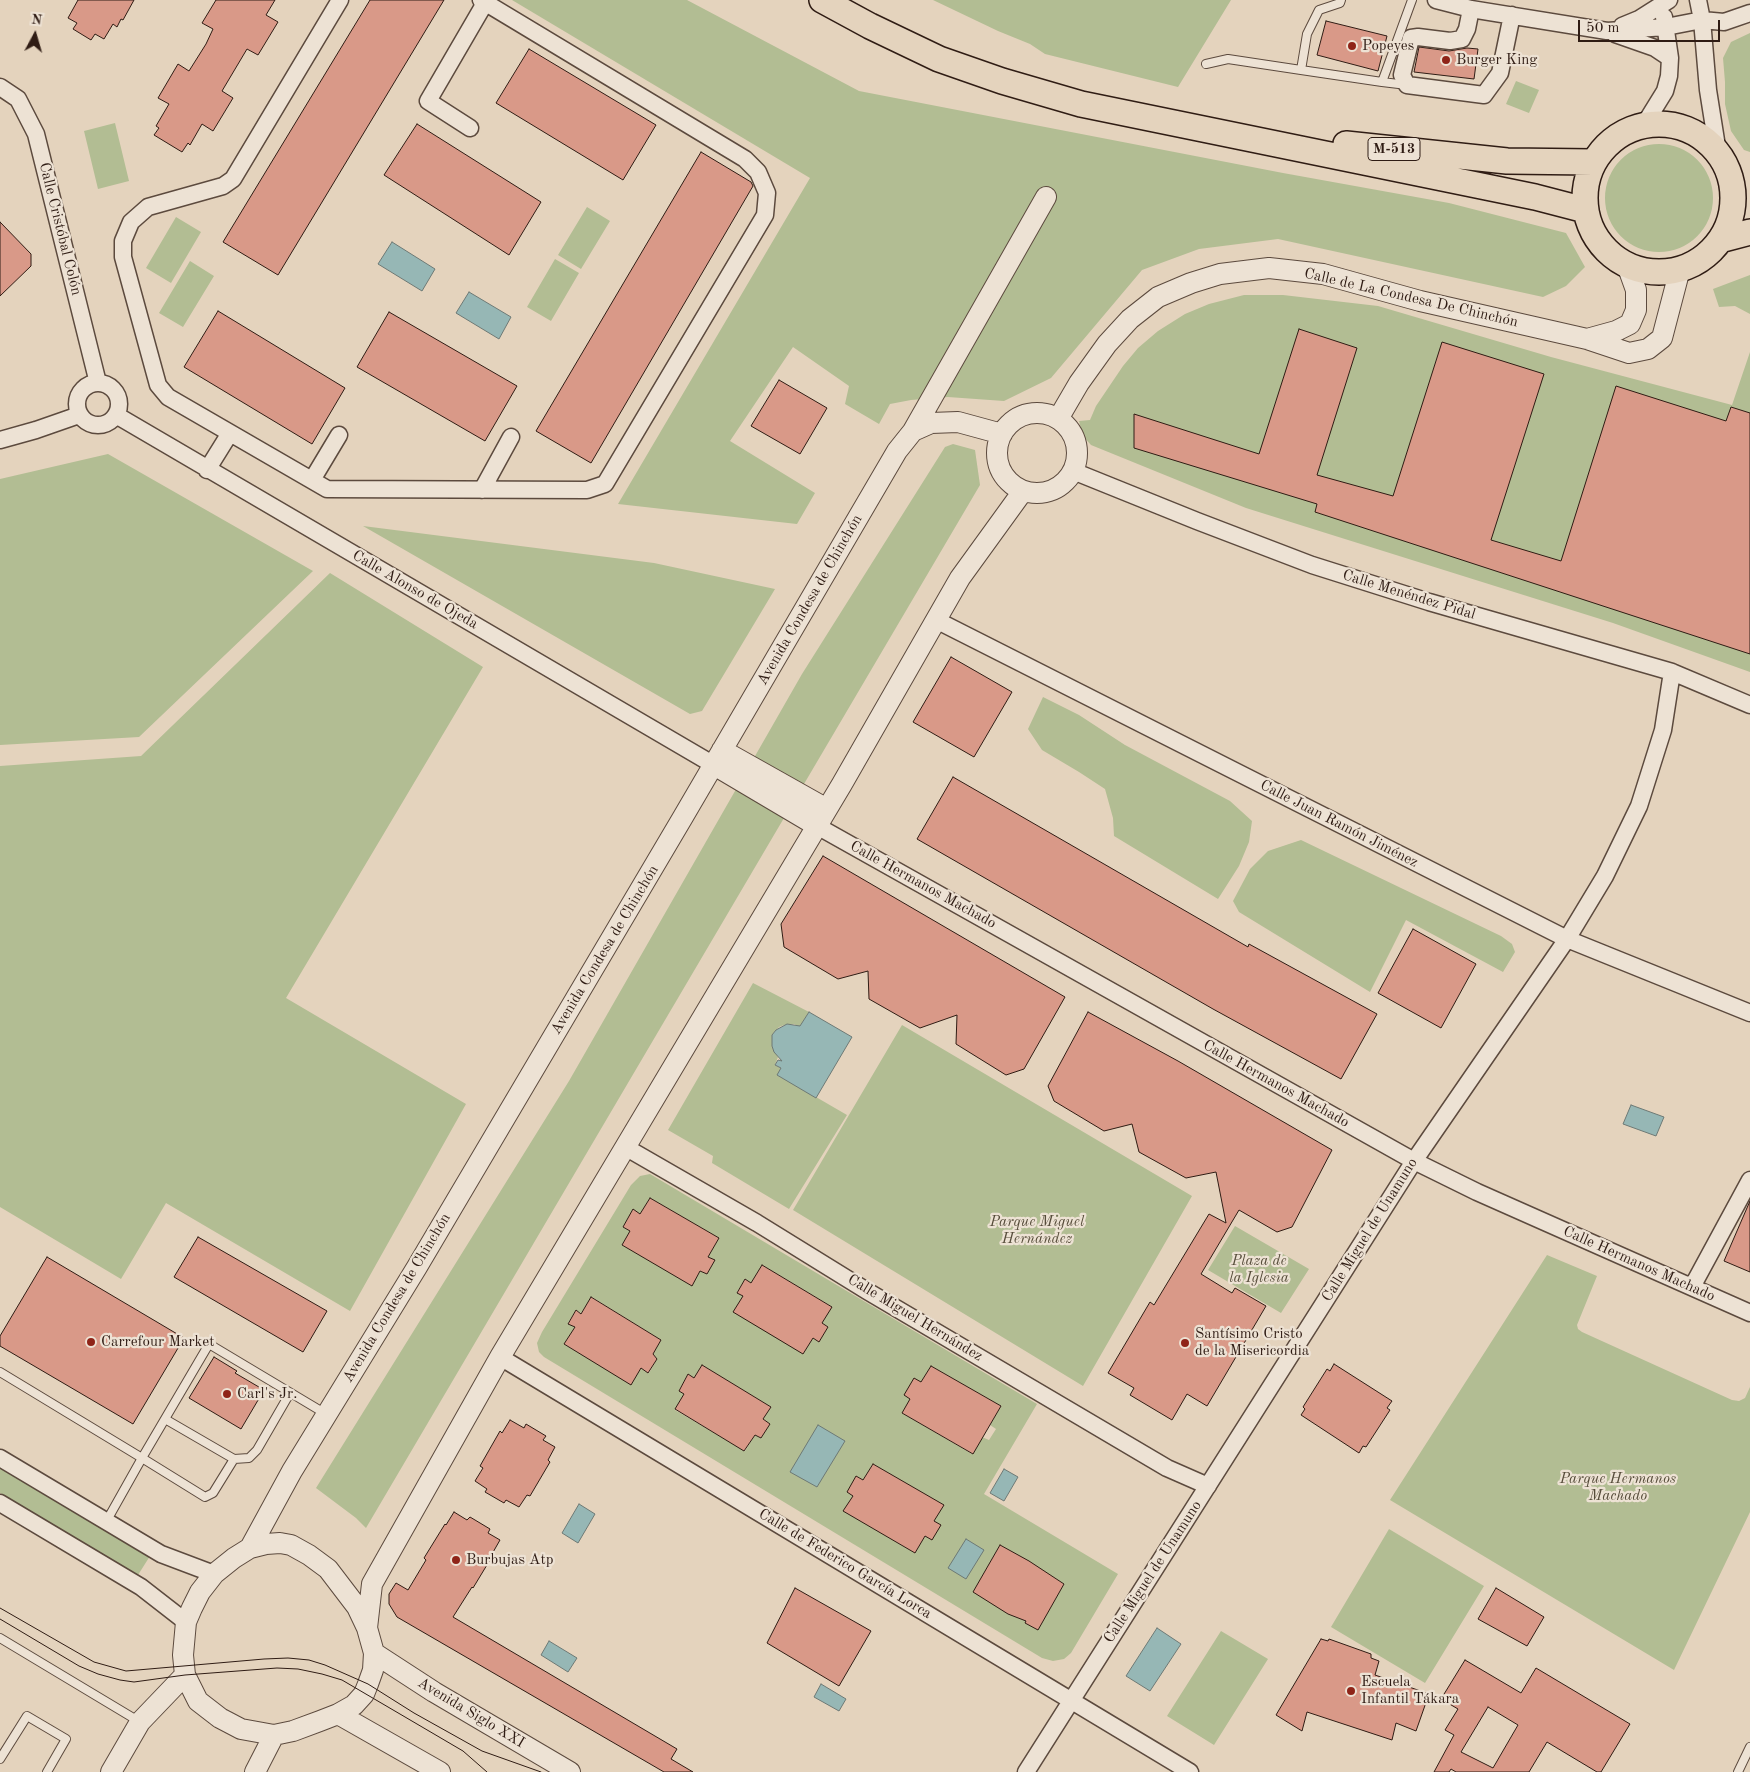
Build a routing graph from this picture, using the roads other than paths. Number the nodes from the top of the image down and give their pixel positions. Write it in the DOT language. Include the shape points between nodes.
graph roads {
  1 [pos="340,0"];
  2 [pos="822,0"];
  3 [pos="1341,0"];
  4 [pos="1412,0"];
  5 [pos="1436,0"];
  6 [pos="1698,0"];
  7 [pos="483,1"];
  8 [pos="1664,1"];
  9 [pos="1471,9"];
  10 [pos="1750,13"];
  11 [pos="1512,15"];
  12 [pos="1702,20"];
  13 [pos="1666,27"];
  14 [pos="1607,31"];
  15 [pos="1670,58"];
  16 [pos="1206,64"];
  17 [pos="1301,70"];
  18 [pos="1382,82"];
  19 [pos="1407,85"];
  20 [pos="0,87"];
  21 [pos="1644,125"];
  22 [pos="470,128"];
  23 [pos="1194,128"];
  24 [pos="1720,157"];
  25 [pos="1593,162"];
  26 [pos="1750,170"];
  27 [pos="1046,197"];
  28 [pos="1585,210"];
  29 [pos="1750,232"];
  30 [pos="1720,240"];
  31 [pos="1627,265"];
  32 [pos="1680,269"];
  33 [pos="1586,339"];
  34 [pos="98,383"];
  35 [pos="79,415"];
  36 [pos="116,416"];
  37 [pos="1058,419"];
  38 [pos="913,431"];
  39 [pos="230,433"];
  40 [pos="1002,434"];
  41 [pos="339,435"];
  42 [pos="511,436"];
  43 [pos="0,440"];
  44 [pos="207,470"];
  45 [pos="1073,471"];
  46 [pos="312,480"];
  47 [pos="482,490"];
  48 [pos="1023,491"];
  49 [pos="936,620"];
  50 [pos="1672,672"];
  51 [pos="1750,705"];
  52 [pos="718,757"];
  53 [pos="822,817"];
  54 [pos="1567,939"];
  55 [pos="1750,1013"];
  56 [pos="625,1147"];
  57 [pos="1414,1161"];
  58 [pos="1750,1180"];
  59 [pos="1692,1287"];
  60 [pos="1750,1313"];
  61 [pos="500,1357"];
  62 [pos="0,1372"];
  63 [pos="290,1393"];
  64 [pos="326,1415"];
  65 [pos="165,1419"];
  66 [pos="0,1458"];
  67 [pos="142,1458"];
  68 [pos="234,1459"];
  69 [pos="1208,1486"];
  70 [pos="0,1503"];
  71 [pos="106,1522"];
  72 [pos="250,1548"];
  73 [pos="214,1574"];
  74 [pos="186,1622"];
  75 [pos="367,1628"];
  76 [pos="0,1638"];
  77 [pos="374,1653"];
  78 [pos="185,1675"];
  79 [pos="1071,1700"];
  80 [pos="338,1714"];
  81 [pos="140,1722"];
  82 [pos="274,1735"];
  83 [pos="1750,1747"];
  84 [pos="0,1758"];
  85 [pos="46,1772"];
  86 [pos="111,1772"];
  87 [pos="255,1772"];
  88 [pos="440,1772"];
  89 [pos="570,1772"];
  90 [pos="1026,1772"];
  91 [pos="1190,1772"];
  92 [pos="1738,1772"];
  1 -- 39 [label="street" via="233,179 223,186 148,207 131,222 123,241 124,257 158,385 168,397"];
  2 -- 23 [label="main road, M-513" via="939,59 1002,81 1081,104"];
  3 -- 17 [label="lane" via="1319,10 1307,34"];
  4 -- 18 [label="lane"];
  5 -- 9 [label="street"];
  6 -- 12 [label="street"];
  7 -- 22 [label="street" via="428,102"];
  7 -- 47 [label="street" via="745,159 758,172 767,193 765,215 606,484 586,490"];
  8 -- 13 [label="street"];
  8 -- 14 [label="street" via="1639,19"];
  9 -- 11 [label="street"];
  9 -- 19 [label="street" via="1462,39 1411,38 1402,75"];
  10 -- 12 [label="street" via="1724,22"];
  11 -- 14 [label="street"];
  11 -- 19 [label="street" via="1500,73 1484,95"];
  12 -- 13 [label="street"];
  12 -- 24 [label="street" via="1708,90"];
  13 -- 14 [label="street"];
  13 -- 15 [label="street"];
  14 -- 15 [label="street" via="1655,48"];
  15 -- 21 [label="street" via="1670,76 1665,90"];
  16 -- 17 [label="lane" via="1228,59"];
  17 -- 18 [label="lane"];
  18 -- 19 [label="lane"];
  20 -- 34 [label="street, Calle Cristóbal Colón" via="18,99 36,134"];
  21 -- 24 [label="main road" via="1668,125 1692,132 1706,141"];
  21 -- 25 [label="main road" via="1606,145"];
  23 -- 25 [label="main road, M-513" via="1507,161"];
  23 -- 28 [label="main road, M-513"];
  24 -- 26 [label="main road"];
  24 -- 30 [label="main road" via="1730,175 1733,192 1730,217"];
  25 -- 28 [label="main road" via="1585,186"];
  27 -- 38 [label="street, Avenida Condesa de Chinchón"];
  28 -- 31 [label="main road" via="1599,243"];
  29 -- 30 [label="main road"];
  30 -- 32 [label="main road" via="1699,260"];
  31 -- 32 [label="main road" via="1657,272"];
  31 -- 33 [label="street, Calle de La Condesa De Chinchón" via="1636,290 1636,310 1630,324"];
  32 -- 33 [label="street, Calle de La Condesa De Chinchón" via="1662,338 1648,348 1629,353"];
  33 -- 37 [label="street, Calle de La Condesa De Chinchón" via="1420,301 1323,274 1269,268 1220,274 1158,297 1130,319 1106,344"];
  34 -- 35 [label="street" via="87,386 79,394 76,405"];
  34 -- 36 [label="street" via="109,386 117,394"];
  35 -- 36 [label="street" via="87,423 98,426"];
  35 -- 43 [label="street"];
  36 -- 44 [label="street, Calle Alonso de Ojeda"];
  37 -- 40 [label="street" via="1046,414 1021,416"];
  37 -- 45 [label="street" via="1074,437 1077,460"];
  38 -- 40 [label="street" via="931,423 958,422"];
  38 -- 52 [label="street, Avenida Condesa de Chinchón" via="897,451"];
  39 -- 44 [label="street"];
  39 -- 46 [label="street"];
  40 -- 48 [label="street" via="998,444 999,467 1013,486"];
  41 -- 46 [label="street"];
  42 -- 47 [label="street"];
  44 -- 52 [label="street, Calle Alonso de Ojeda"];
  45 -- 48 [label="street" via="1057,488 1034,494"];
  45 -- 50 [label="street, Calle Menéndez Pidal" via="1312,565"];
  46 -- 47 [label="street" via="327,489"];
  48 -- 49 [label="street" via="960,578"];
  49 -- 53 [label="street"];
  49 -- 54 [label="street, Calle Juan Ramón Jiménez"];
  50 -- 51 [label="street, Calle Menéndez Pidal"];
  50 -- 54 [label="street, Calle Miguel de Unamuno" via="1663,730 1638,806 1605,876"];
  52 -- 53 [label="street"];
  52 -- 64 [label="street, Avenida Condesa de Chinchón"];
  53 -- 56 [label="street"];
  53 -- 57 [label="street, Calle Hermanos Machado"];
  54 -- 55 [label="street, Calle Juan Ramón Jiménez"];
  54 -- 57 [label="street, Calle Miguel de Unamuno"];
  56 -- 61 [label="street"];
  56 -- 69 [label="street, Calle Miguel Hernández" via="1167,1468"];
  57 -- 59 [label="street, Calle Hermanos Machado"];
  57 -- 69 [label="street, Calle Miguel de Unamuno"];
  58 -- 59 [label="street"];
  59 -- 60 [label="street, Calle Hermanos Machado"];
  61 -- 75 [label="street" via="372,1584"];
  61 -- 79 [label="street, Calle de Federico García Lorca"];
  62 -- 67 [label="lane"];
  63 -- 64 [label="lane"];
  63 -- 65 [label="lane" via="209,1344"];
  63 -- 68 [label="lane" via="257,1450 249,1458"];
  64 -- 72 [label="street, Avenida Condesa de Chinchón"];
  65 -- 67 [label="lane"];
  65 -- 68 [label="lane"];
  66 -- 71 [label="street"];
  67 -- 68 [label="lane" via="205,1497 213,1493"];
  67 -- 71 [label="lane"];
  69 -- 79 [label="street, Calle Miguel de Unamuno"];
  70 -- 74 [label="street" via="141,1587"];
  71 -- 73 [label="street" via="161,1554"];
  72 -- 73 [label="street"];
  72 -- 75 [label="street" via="280,1543 310,1555 328,1569 357,1607"];
  73 -- 74 [label="street" via="200,1592"];
  74 -- 78 [label="street"];
  75 -- 77 [label="street"];
  76 -- 81 [label="lane"];
  77 -- 80 [label="street" via="373,1670 364,1694 354,1705"];
  77 -- 89 [label="street, Avenida Siglo XXI"];
  78 -- 81 [label="street"];
  78 -- 82 [label="street" via="198,1701 220,1718 241,1729"];
  79 -- 90 [label="street, Calle Miguel de Unamuno"];
  79 -- 91 [label="street, Calle de Federico García Lorca"];
  80 -- 82 [label="street"];
  80 -- 88 [label="street"];
  81 -- 86 [label="street"];
  82 -- 87 [label="street"];
  83 -- 92 [label="lane"];
  84 -- 85 [label="lane" via="27,1716 66,1739"];
}
